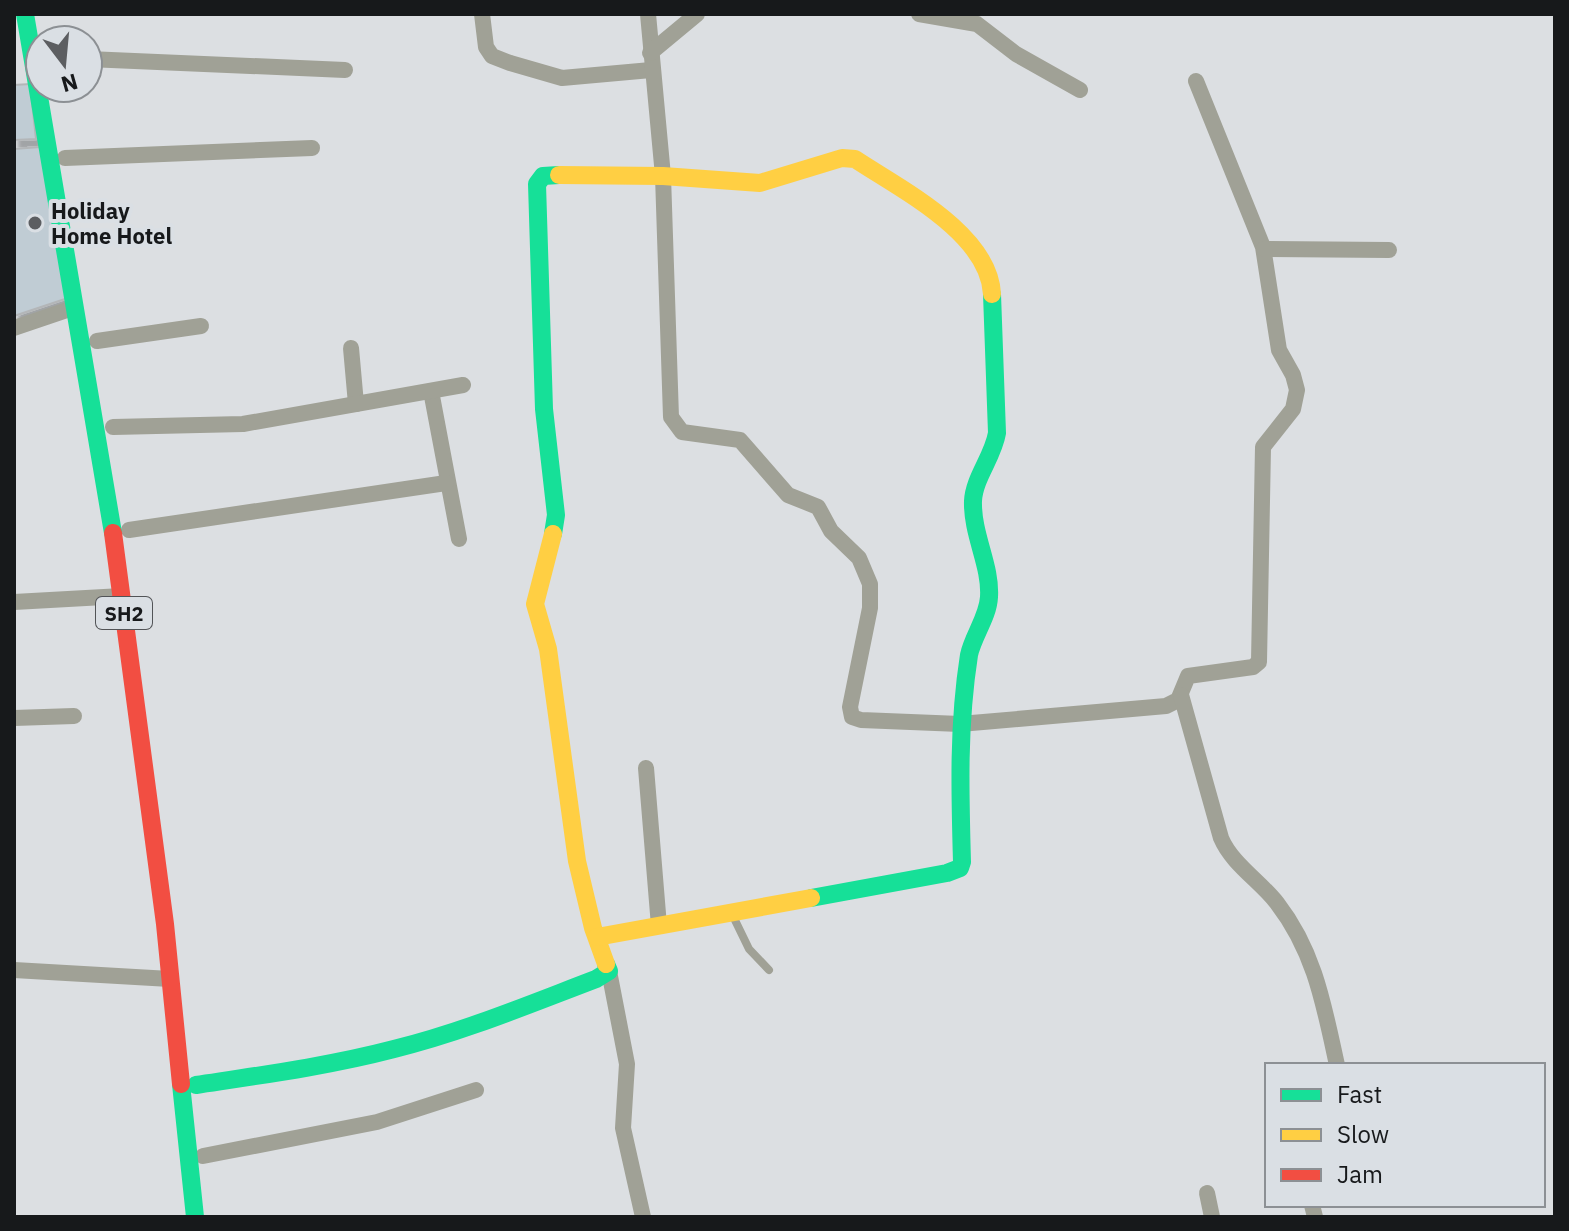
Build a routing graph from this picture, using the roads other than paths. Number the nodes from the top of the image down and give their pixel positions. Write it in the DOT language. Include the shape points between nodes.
graph roads {
  1 [pos="25,14"];
  2 [pos="482,14"];
  3 [pos="648,14"];
  4 [pos="697,14"];
  5 [pos="919,14"];
  6 [pos="104,60"];
  7 [pos="650,61"];
  8 [pos="345,70"];
  9 [pos="1196,81"];
  10 [pos="1080,90"];
  11 [pos="56,104"];
  12 [pos="312,148"];
  13 [pos="65,158"];
  14 [pos="663,176"];
  15 [pos="64,203"];
  16 [pos="1264,249"];
  17 [pos="1389,250"];
  18 [pos="73,308"];
  19 [pos="201,326"];
  20 [pos="14,328"];
  21 [pos="97,341"];
  22 [pos="351,348"];
  23 [pos="463,385"];
  24 [pos="431,391"];
  25 [pos="356,404"];
  26 [pos="113,427"];
  27 [pos="446,483"];
  28 [pos="129,530"];
  29 [pos="459,539"];
  30 [pos="122,596"];
  31 [pos="14,602"];
  32 [pos="1181,695"];
  33 [pos="74,716"];
  34 [pos="14,718"];
  35 [pos="960,724"];
  36 [pos="646,768"];
  37 [pos="732,913"];
  38 [pos="659,926"];
  39 [pos="597,937"];
  40 [pos="14,970"];
  41 [pos="769,970"];
  42 [pos="609,971"];
  43 [pos="170,979"];
  44 [pos="1337,1063"];
  45 [pos="196,1085"];
  46 [pos="476,1090"];
  47 [pos="203,1156"];
  48 [pos="1207,1193"];
  49 [pos="201,1210"];
  50 [pos="643,1217"];
  51 [pos="1212,1217"];
  1 -- 15 [label="street, SH2"];
  2 -- 7 [label="street" via="489,52 522,67 562,78"];
  3 -- 7 [label="street"];
  4 -- 7 [label="street"];
  5 -- 10 [label="street" via="977,24 1016,54"];
  6 -- 8 [label="street"];
  7 -- 14 [label="street"];
  9 -- 16 [label="street"];
  11 -- 13 [label="street, SH2"];
  12 -- 13 [label="street"];
  13 -- 15 [label="street, SH2"];
  14 -- 35 [label="street" via="675,426 691,435 740,440 788,495 820,508 831,531 859,558 871,597 852,717"];
  14 -- 35 [label="street" via="760,183 842,158 855,159 956,226 986,270 994,295 997,433 973,503 989,599 970,651"];
  14 -- 39 [label="street" via="550,175 537,186 544,409 556,515 535,604 548,649 577,861"];
  15 -- 18 [label="street, SH2"];
  15 -- 21 [label="street, SH2"];
  16 -- 17 [label="street"];
  16 -- 32 [label="street" via="1279,350 1297,396 1263,447 1261,658 1253,667 1188,676"];
  18 -- 20 [label="street"];
  18 -- 30 [label="street, SH2"];
  19 -- 21 [label="street"];
  21 -- 26 [label="street, SH2"];
  22 -- 25 [label="street"];
  23 -- 24 [label="street"];
  24 -- 25 [label="street"];
  24 -- 27 [label="street"];
  25 -- 26 [label="street" via="243,424"];
  26 -- 28 [label="street, SH2"];
  27 -- 28 [label="street"];
  27 -- 29 [label="street"];
  28 -- 45 [label="street, SH2"];
  30 -- 31 [label="street"];
  30 -- 43 [label="street, SH2"];
  32 -- 35 [label="street" via="1166,706"];
  32 -- 44 [label="street" via="1221,838 1277,902 1305,946"];
  33 -- 34 [label="street"];
  35 -- 37 [label="street" via="960,868"];
  36 -- 38 [label="street"];
  37 -- 38 [label="street"];
  37 -- 41 [label="lane" via="749,949"];
  38 -- 39 [label="street"];
  39 -- 42 [label="street"];
  40 -- 43 [label="street"];
  42 -- 45 [label="street" via="434,1038 284,1072"];
  42 -- 50 [label="street" via="627,1064 623,1128"];
  43 -- 49 [label="street, SH2"];
  45 -- 47 [label="street, SH2"];
  46 -- 47 [label="street" via="377,1122"];
  47 -- 49 [label="street, SH2"];
  48 -- 51 [label="street"];
}
